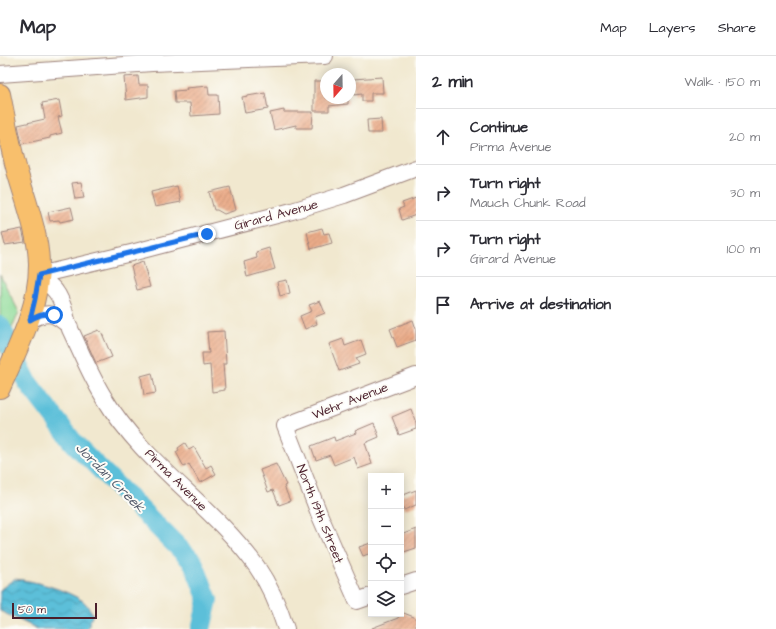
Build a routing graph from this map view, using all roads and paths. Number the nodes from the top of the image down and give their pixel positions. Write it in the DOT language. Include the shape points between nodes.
graph roads {
  1 [pos="325,56"];
  2 [pos="0,74"];
  3 [pos="0,94"];
  4 [pos="3,120"];
  5 [pos="416,168"];
  6 [pos="39,275"];
  7 [pos="30,320"];
  8 [pos="70,327"];
  9 [pos="416,376"];
  10 [pos="0,388"];
  11 [pos="285,426"];
  12 [pos="416,581"];
  13 [pos="404,585"];
  14 [pos="364,599"];
  15 [pos="286,629"];
  1 -- 2 [label="street" via="152,63"];
  3 -- 4 [label="main road"];
  4 -- 6 [label="main road" via="36,240"];
  5 -- 6 [label="street, Girard Avenue" via="292,211 131,254"];
  6 -- 7 [label="main road"];
  6 -- 8 [label="street, Pirma Avenue" via="57,292"];
  7 -- 8 [label="street" via="46,313 60,318"];
  7 -- 10 [label="main road"];
  8 -- 15 [label="street, Pirma Avenue" via="105,400 123,425 174,480 223,527 256,566 267,583"];
  9 -- 11 [label="street, Wehr Avenue"];
  11 -- 14 [label="street, North 19th Street" via="320,516"];
  12 -- 13 [label="street"];
}
